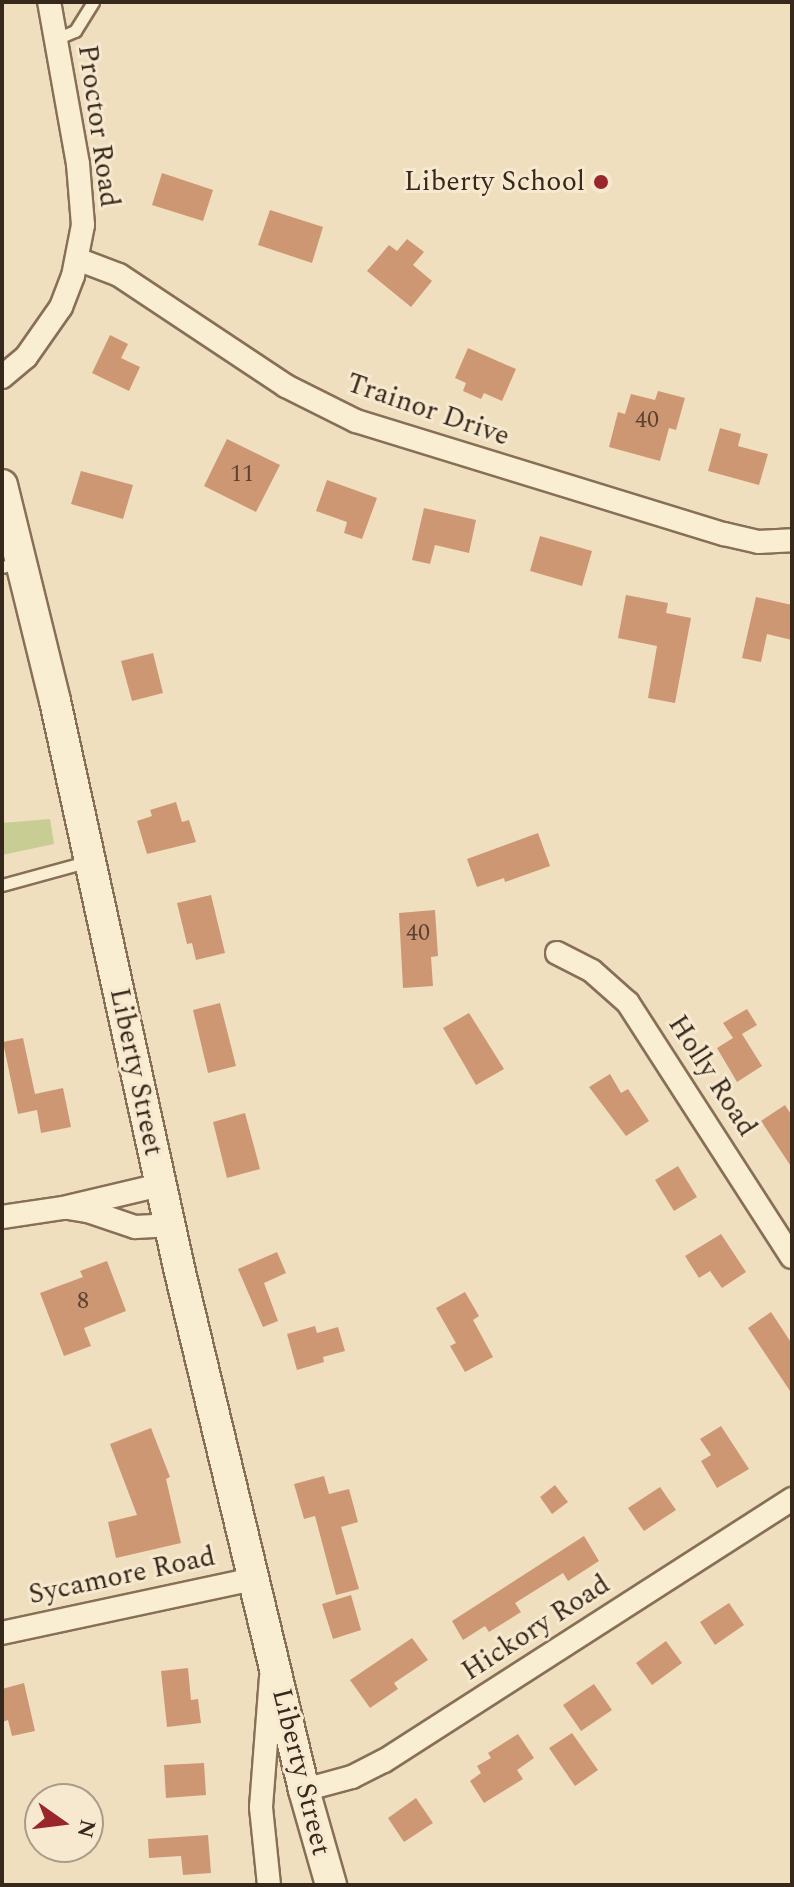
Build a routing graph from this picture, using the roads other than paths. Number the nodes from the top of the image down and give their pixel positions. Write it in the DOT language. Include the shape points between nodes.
graph roads {
  1 [pos="49,2"];
  2 [pos="93,2"];
  3 [pos="56,39"];
  4 [pos="77,259"];
  5 [pos="2,377"];
  6 [pos="4,504"];
  7 [pos="792,540"];
  8 [pos="12,564"];
  9 [pos="90,861"];
  10 [pos="2,885"];
  11 [pos="557,953"];
  12 [pos="160,1185"];
  13 [pos="63,1208"];
  14 [pos="2,1217"];
  15 [pos="169,1225"];
  16 [pos="792,1257"];
  17 [pos="792,1499"];
  18 [pos="254,1579"];
  19 [pos="2,1633"];
  20 [pos="273,1659"];
  21 [pos="304,1790"];
  22 [pos="269,1885"];
  23 [pos="331,1885"];
  1 -- 3 [label="street, Proctor Road"];
  2 -- 3 [label="lane" via="75,31"];
  3 -- 4 [label="street, Proctor Road" via="81,187 83,225"];
  4 -- 5 [label="street, Proctor Road" via="52,323 26,357"];
  4 -- 7 [label="street, Trainor Drive" via="119,275 286,386 356,421 733,537"];
  6 -- 8 [label="main road, Liberty Street"];
  8 -- 9 [label="main road, Liberty Street"];
  9 -- 10 [label="lane"];
  9 -- 12 [label="main road, Liberty Street"];
  11 -- 16 [label="street, Holly Road" via="592,971 634,1010"];
  12 -- 13 [label="street"];
  12 -- 15 [label="main road, Liberty Street"];
  13 -- 14 [label="street"];
  13 -- 15 [label="street" via="135,1227"];
  15 -- 18 [label="main road, Liberty Street"];
  17 -- 21 [label="street, Hickory Road" via="384,1761 352,1777"];
  18 -- 19 [label="street, Sycamore Road"];
  18 -- 20 [label="main road, Liberty Street"];
  20 -- 21 [label="main road, Liberty Street"];
  20 -- 22 [label="street, Liberty Street" via="261,1807"];
  21 -- 23 [label="main road, Liberty Street"];
}
